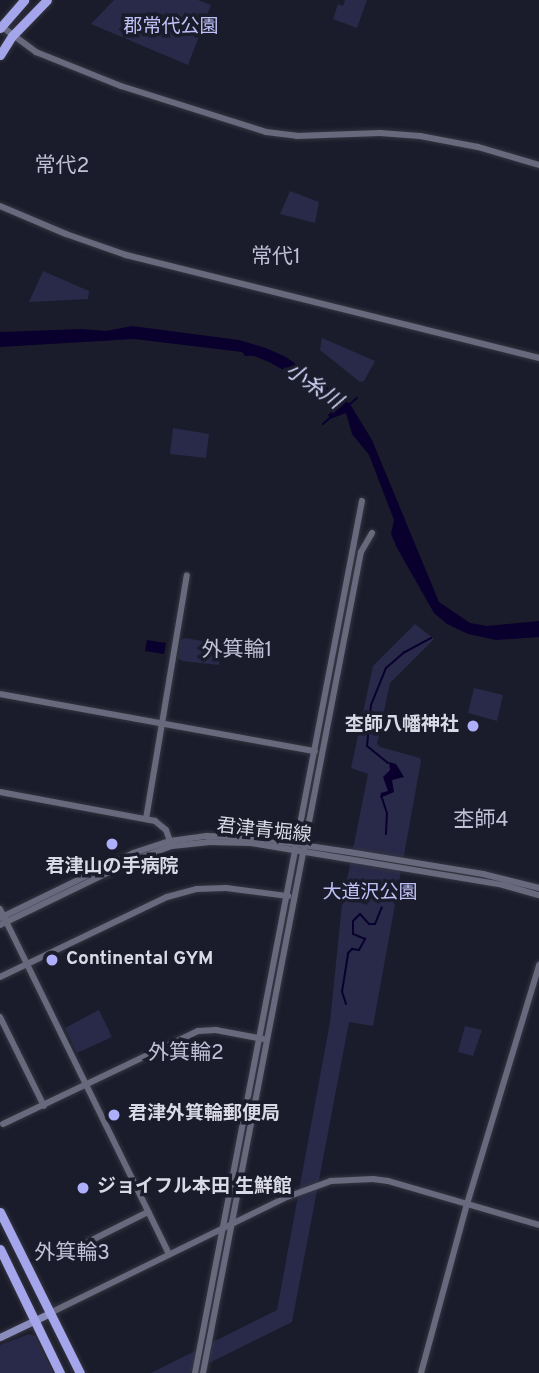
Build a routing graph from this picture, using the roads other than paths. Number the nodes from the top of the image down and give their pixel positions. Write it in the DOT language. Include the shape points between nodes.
graph roads {
  1 [pos="24,0"];
  2 [pos="47,0"];
  3 [pos="1,27"];
  4 [pos="12,36"];
  5 [pos="0,55"];
  6 [pos="539,165"];
  7 [pos="0,206"];
  8 [pos="539,358"];
  9 [pos="362,501"];
  10 [pos="373,533"];
  11 [pos="187,575"];
  12 [pos="0,694"];
  13 [pos="163,724"];
  14 [pos="318,751"];
  15 [pos="0,792"];
  16 [pos="146,819"];
  17 [pos="171,844"];
  18 [pos="299,848"];
  19 [pos="539,888"];
  20 [pos="539,895"];
  21 [pos="290,896"];
  22 [pos="0,909"];
  23 [pos="3,920"];
  24 [pos="27,963"];
  25 [pos="539,965"];
  26 [pos="0,977"];
  27 [pos="0,1017"];
  28 [pos="263,1039"];
  29 [pos="86,1085"];
  30 [pos="44,1106"];
  31 [pos="3,1125"];
  32 [pos="467,1204"];
  33 [pos="0,1212"];
  34 [pos="148,1212"];
  35 [pos="231,1225"];
  36 [pos="539,1226"];
  37 [pos="223,1228"];
  38 [pos="84,1244"];
  39 [pos="0,1249"];
  40 [pos="169,1254"];
  41 [pos="50,1313"];
  42 [pos="34,1321"];
  43 [pos="0,1336"];
  44 [pos="60,1373"];
  45 [pos="80,1373"];
  46 [pos="195,1373"];
  47 [pos="203,1373"];
  48 [pos="421,1373"];
  1 -- 3 [label="highway"];
  2 -- 4 [label="highway"];
  3 -- 4 [label="street"];
  4 -- 5 [label="highway"];
  4 -- 6 [label="street" via="36,52 121,86 266,132 420,136"];
  7 -- 8 [label="street" via="137,258"];
  9 -- 14 [label="street"];
  10 -- 14 [label="street" via="361,552"];
  11 -- 13 [label="street"];
  12 -- 13 [label="street"];
  13 -- 14 [label="street"];
  13 -- 16 [label="street"];
  14 -- 18 [label="street"];
  15 -- 16 [label="street"];
  16 -- 17 [label="street" via="162,824"];
  17 -- 18 [label="street, 君津青堀線" via="227,842"];
  17 -- 23 [label="street, 君津青堀線"];
  18 -- 19 [label="street, 君津青堀線" via="483,874"];
  18 -- 20 [label="street, 君津青堀線"];
  18 -- 21 [label="street"];
  21 -- 24 [label="street" via="242,888 183,892 150,903"];
  21 -- 28 [label="street"];
  22 -- 23 [label="street"];
  23 -- 24 [label="street"];
  24 -- 26 [label="street"];
  24 -- 29 [label="street"];
  25 -- 32 [label="street"];
  27 -- 30 [label="street"];
  28 -- 29 [label="street" via="198,1031"];
  28 -- 35 [label="street"];
  28 -- 37 [label="street"];
  29 -- 30 [label="street"];
  29 -- 34 [label="street"];
  30 -- 31 [label="street"];
  32 -- 35 [label="street" via="388,1181 353,1179 311,1187"];
  32 -- 36 [label="street"];
  32 -- 48 [label="street"];
  33 -- 41 [label="highway"];
  34 -- 38 [label="street"];
  34 -- 40 [label="street"];
  35 -- 37 [label="street"];
  35 -- 47 [label="street"];
  37 -- 40 [label="street"];
  37 -- 46 [label="street"];
  39 -- 42 [label="highway"];
  40 -- 41 [label="street"];
  41 -- 42 [label="main road"];
  41 -- 45 [label="highway"];
  42 -- 43 [label="main road"];
  42 -- 44 [label="highway"];
}
